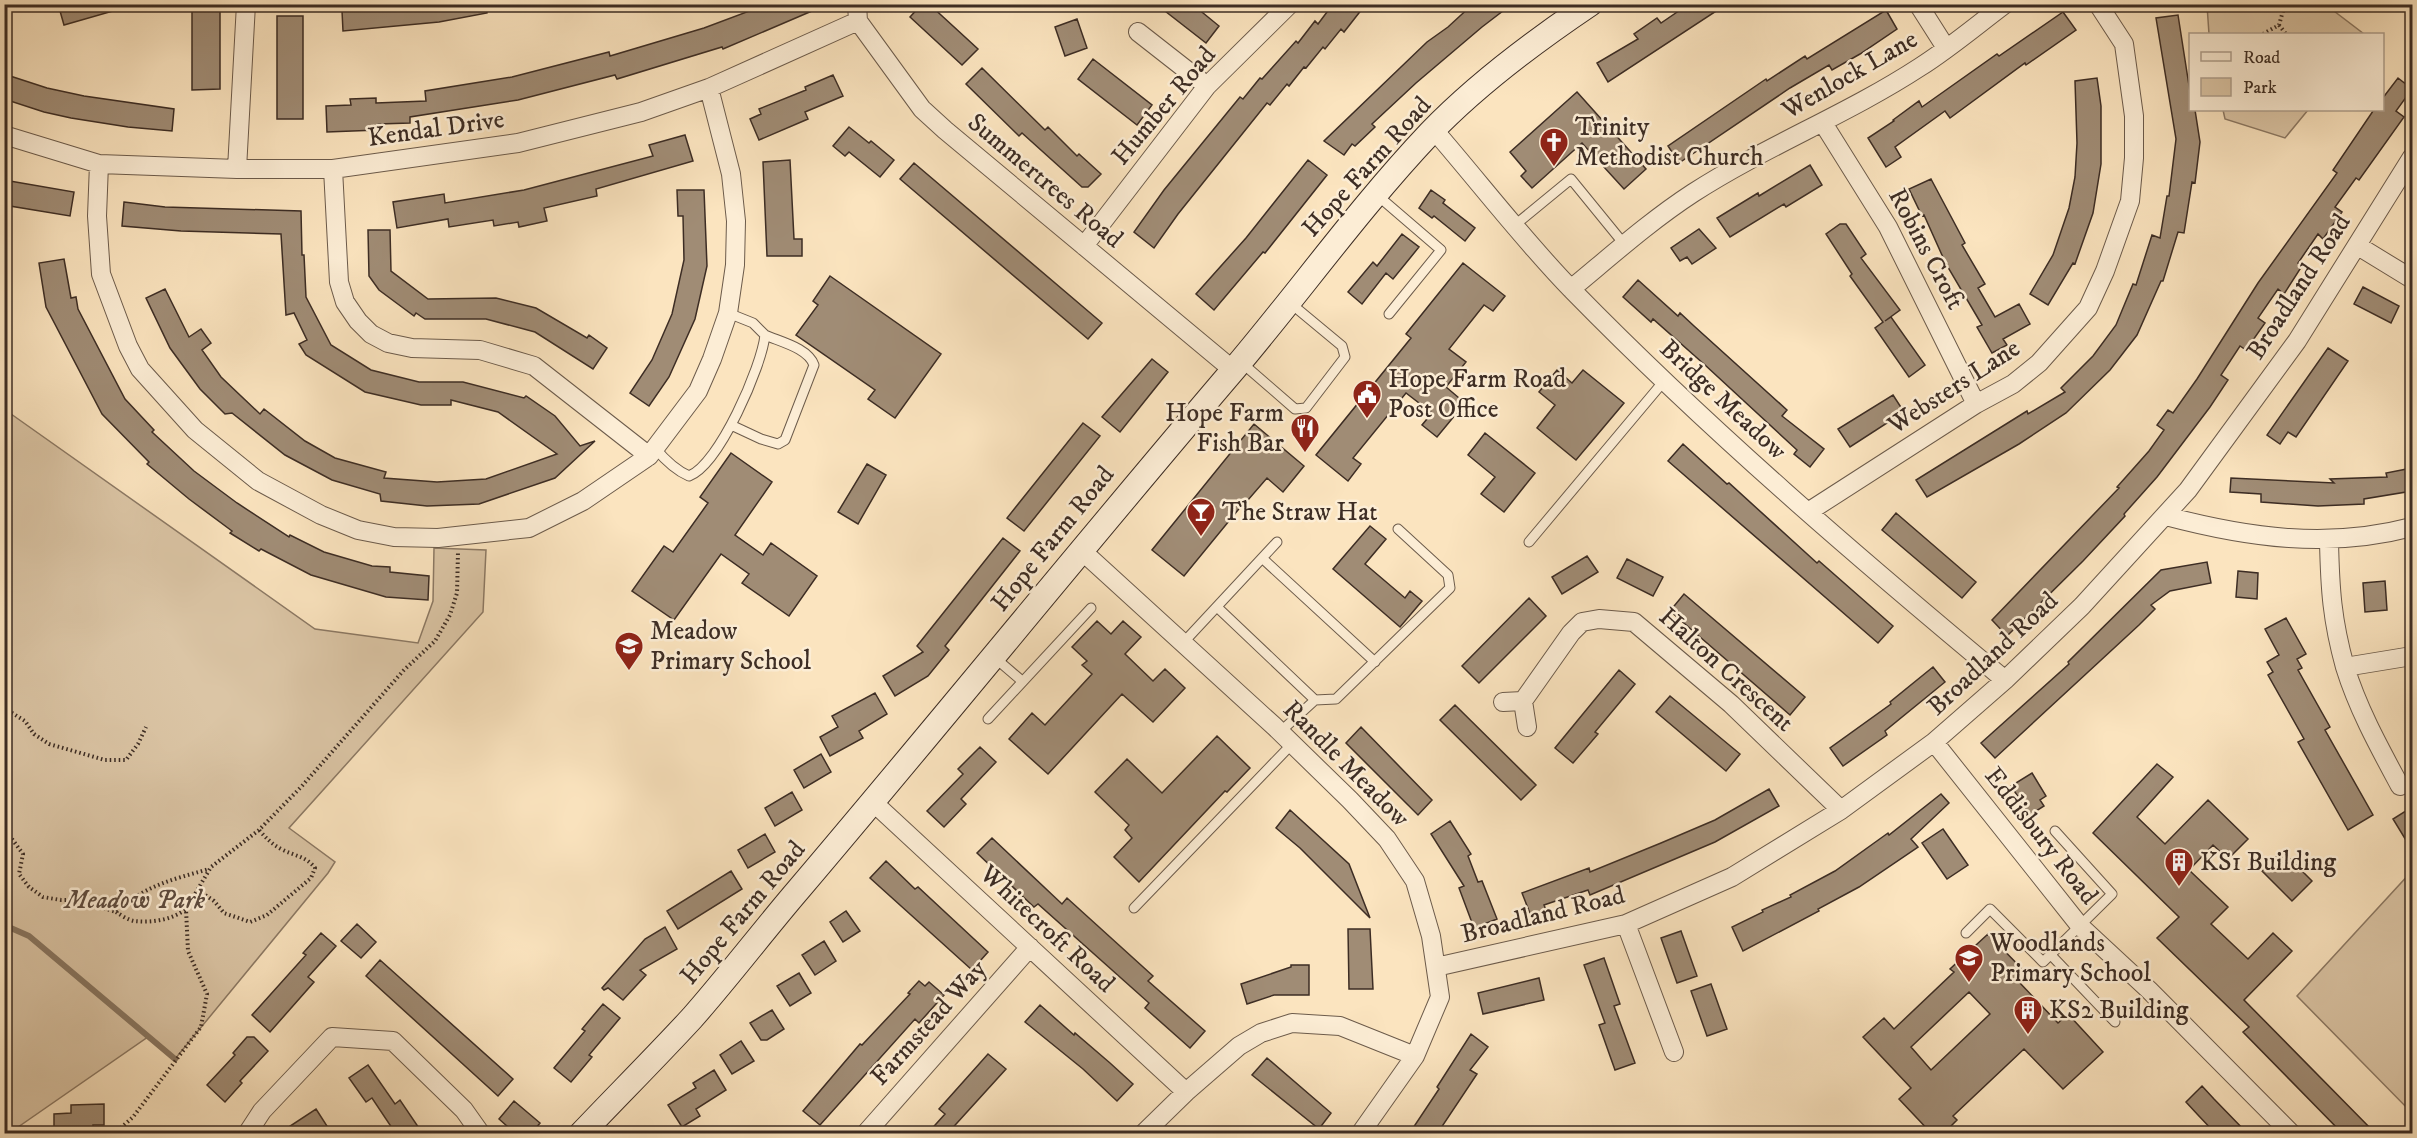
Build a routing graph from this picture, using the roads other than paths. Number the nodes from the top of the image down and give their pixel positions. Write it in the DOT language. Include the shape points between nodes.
graph roads {
  1 [pos="246,4"];
  2 [pos="1290,4"];
  3 [pos="1590,4"];
  4 [pos="1918,4"];
  5 [pos="2005,4"];
  6 [pos="2098,4"];
  7 [pos="857,13"];
  8 [pos="1138,32"];
  9 [pos="1946,48"];
  10 [pos="1207,86"];
  11 [pos="709,88"];
  12 [pos="1823,123"];
  13 [pos="1434,130"];
  14 [pos="4,135"];
  15 [pos="2412,157"];
  16 [pos="99,164"];
  17 [pos="237,169"];
  18 [pos="333,169"];
  19 [pos="1375,194"];
  20 [pos="1515,225"];
  21 [pos="1624,244"];
  22 [pos="1084,246"];
  23 [pos="2358,246"];
  24 [pos="2412,279"];
  25 [pos="1571,289"];
  26 [pos="1288,301"];
  27 [pos="728,313"];
  28 [pos="1389,314"];
  29 [pos="765,335"];
  30 [pos="1236,366"];
  31 [pos="1664,381"];
  32 [pos="1976,404"];
  33 [pos="731,425"];
  34 [pos="652,452"];
  35 [pos="1808,512"];
  36 [pos="2166,516"];
  37 [pos="2412,527"];
  38 [pos="1398,529"];
  39 [pos="2329,541"];
  40 [pos="1277,542"];
  41 [pos="1529,542"];
  42 [pos="1081,550"];
  43 [pos="1262,558"];
  44 [pos="1217,607"];
  45 [pos="1091,608"];
  46 [pos="1183,644"];
  47 [pos="2412,656"];
  48 [pos="994,657"];
  49 [pos="1374,662"];
  50 [pos="2345,667"];
  51 [pos="2005,680"];
  52 [pos="1022,681"];
  53 [pos="1314,700"];
  54 [pos="1523,700"];
  55 [pos="1503,702"];
  56 [pos="988,719"];
  57 [pos="1527,728"];
  58 [pos="1286,738"];
  59 [pos="1934,742"];
  60 [pos="2400,786"];
  61 [pos="874,803"];
  62 [pos="1841,810"];
  63 [pos="2055,831"];
  64 [pos="1134,908"];
  65 [pos="1626,924"];
  66 [pos="2079,926"];
  67 [pos="1966,933"];
  68 [pos="1030,947"];
  69 [pos="2050,954"];
  70 [pos="1436,967"];
  71 [pos="2115,1022"];
  72 [pos="1674,1052"];
  73 [pos="1415,1056"];
  74 [pos="1186,1092"];
  75 [pos="247,1134"];
  76 [pos="481,1134"];
  77 [pos="581,1134"];
  78 [pos="865,1134"];
  79 [pos="1143,1134"];
  80 [pos="1360,1134"];
  81 [pos="2292,1134"];
  1 -- 17 [label="street"];
  2 -- 10 [label="street, Humber Road"];
  3 -- 13 [label="street, Hope Farm Road" via="1496,75"];
  4 -- 9 [label="street"];
  5 -- 9 [label="street, Wenlock Lane"];
  6 -- 32 [label="street, Websters Lane" via="2124,44 2134,116 2130,201 2106,271 2088,308 2039,363 2013,384"];
  7 -- 11 [label="street, Kendal Drive"];
  7 -- 22 [label="street, Summertrees Road" via="922,109"];
  8 -- 10 [label="street"];
  9 -- 12 [label="street, Wenlock Lane" via="1921,67"];
  10 -- 22 [label="street, Humber Road"];
  11 -- 18 [label="street, Kendal Drive" via="641,112 518,143"];
  11 -- 27 [label="street" via="731,174 736,221"];
  12 -- 21 [label="street, Wenlock Lane" via="1743,162 1691,194"];
  12 -- 32 [label="street, Robins Croft" via="1888,227"];
  13 -- 19 [label="street, Hope Farm Road"];
  13 -- 20 [label="street, Bridge Meadow"];
  14 -- 16 [label="street, Kendal Drive"];
  15 -- 23 [label="street, Broadland Road"];
  16 -- 17 [label="street, Kendal Drive"];
  16 -- 34 [label="street" via="101,274 140,369 195,430 258,481 285,497 358,530 394,537 438,538 529,528 583,501"];
  17 -- 18 [label="street, Kendal Drive"];
  18 -- 34 [label="street" via="339,282 345,302 371,334 388,343 412,348 480,350 534,366"];
  19 -- 26 [label="street, Hope Farm Road"];
  19 -- 28 [label="lane" via="1441,250"];
  20 -- 21 [label="lane" via="1571,179"];
  20 -- 25 [label="street, Bridge Meadow"];
  21 -- 25 [label="street, Wenlock Lane"];
  22 -- 30 [label="street, Summertrees Road"];
  23 -- 24 [label="street"];
  23 -- 36 [label="street, Broadland Road" via="2297,341"];
  25 -- 31 [label="street, Bridge Meadow"];
  26 -- 30 [label="street, Hope Farm Road"];
  26 -- 30 [label="lane" via="1342,346 1345,357 1306,408 1295,409"];
  27 -- 29 [label="lane" via="753,323"];
  27 -- 34 [label="street" via="698,391"];
  29 -- 33 [label="lane"];
  29 -- 33 [label="lane" via="799,349 812,358 814,365 785,440 778,444"];
  30 -- 42 [label="street, Hope Farm Road"];
  31 -- 35 [label="street, Bridge Meadow" via="1732,447"];
  31 -- 41 [label="lane"];
  32 -- 35 [label="street, Websters Lane"];
  33 -- 34 [label="lane" via="696,474 689,476"];
  35 -- 51 [label="street, Bridge Meadow"];
  36 -- 39 [label="street" via="2267,537"];
  36 -- 51 [label="street, Broadland Road" via="2082,606"];
  37 -- 39 [label="street"];
  38 -- 49 [label="lane" via="1448,575 1450,588"];
  39 -- 50 [label="street" via="2330,599"];
  40 -- 43 [label="lane"];
  42 -- 46 [label="street, Randle Meadow"];
  42 -- 48 [label="street, Hope Farm Road"];
  43 -- 44 [label="lane"];
  43 -- 49 [label="lane"];
  44 -- 46 [label="lane"];
  44 -- 53 [label="lane"];
  45 -- 52 [label="lane"];
  46 -- 58 [label="street, Randle Meadow"];
  47 -- 50 [label="street"];
  48 -- 52 [label="lane"];
  48 -- 61 [label="street, Hope Farm Road"];
  49 -- 53 [label="lane" via="1336,699"];
  50 -- 60 [label="street" via="2367,724"];
  51 -- 59 [label="street, Broadland Road"];
  52 -- 56 [label="lane"];
  53 -- 58 [label="lane"];
  54 -- 55 [label="street"];
  54 -- 57 [label="street"];
  54 -- 62 [label="street, Halton Crescent" via="1582,622 1634,622 1731,704"];
  58 -- 64 [label="lane"];
  58 -- 70 [label="street, Randle Meadow" via="1387,839 1404,864 1415,881"];
  59 -- 62 [label="street, Broadland Road"];
  59 -- 66 [label="street, Eddisbury Road"];
  61 -- 68 [label="street, Whitecroft Road"];
  61 -- 77 [label="street, Hope Farm Road" via="691,1018"];
  62 -- 65 [label="street, Broadland Road" via="1732,877"];
  63 -- 66 [label="lane" via="2112,894"];
  65 -- 70 [label="street, Broadland Road"];
  65 -- 72 [label="street"];
  66 -- 69 [label="lane"];
  66 -- 81 [label="street, Eddisbury Road" via="2149,990"];
  67 -- 69 [label="lane" via="1990,909 2043,962"];
  68 -- 74 [label="street, Whitecroft Road"];
  68 -- 78 [label="street, Farmstead Way"];
  69 -- 71 [label="lane"];
  70 -- 73 [label="street, Randle Meadow" via="1440,997"];
  73 -- 74 [label="street" via="1341,1026 1292,1023 1261,1033 1239,1046"];
  73 -- 80 [label="street, Randle Meadow"];
  74 -- 79 [label="street"];
  75 -- 76 [label="street" via="262,1111 332,1037 393,1041 464,1110"];
}
